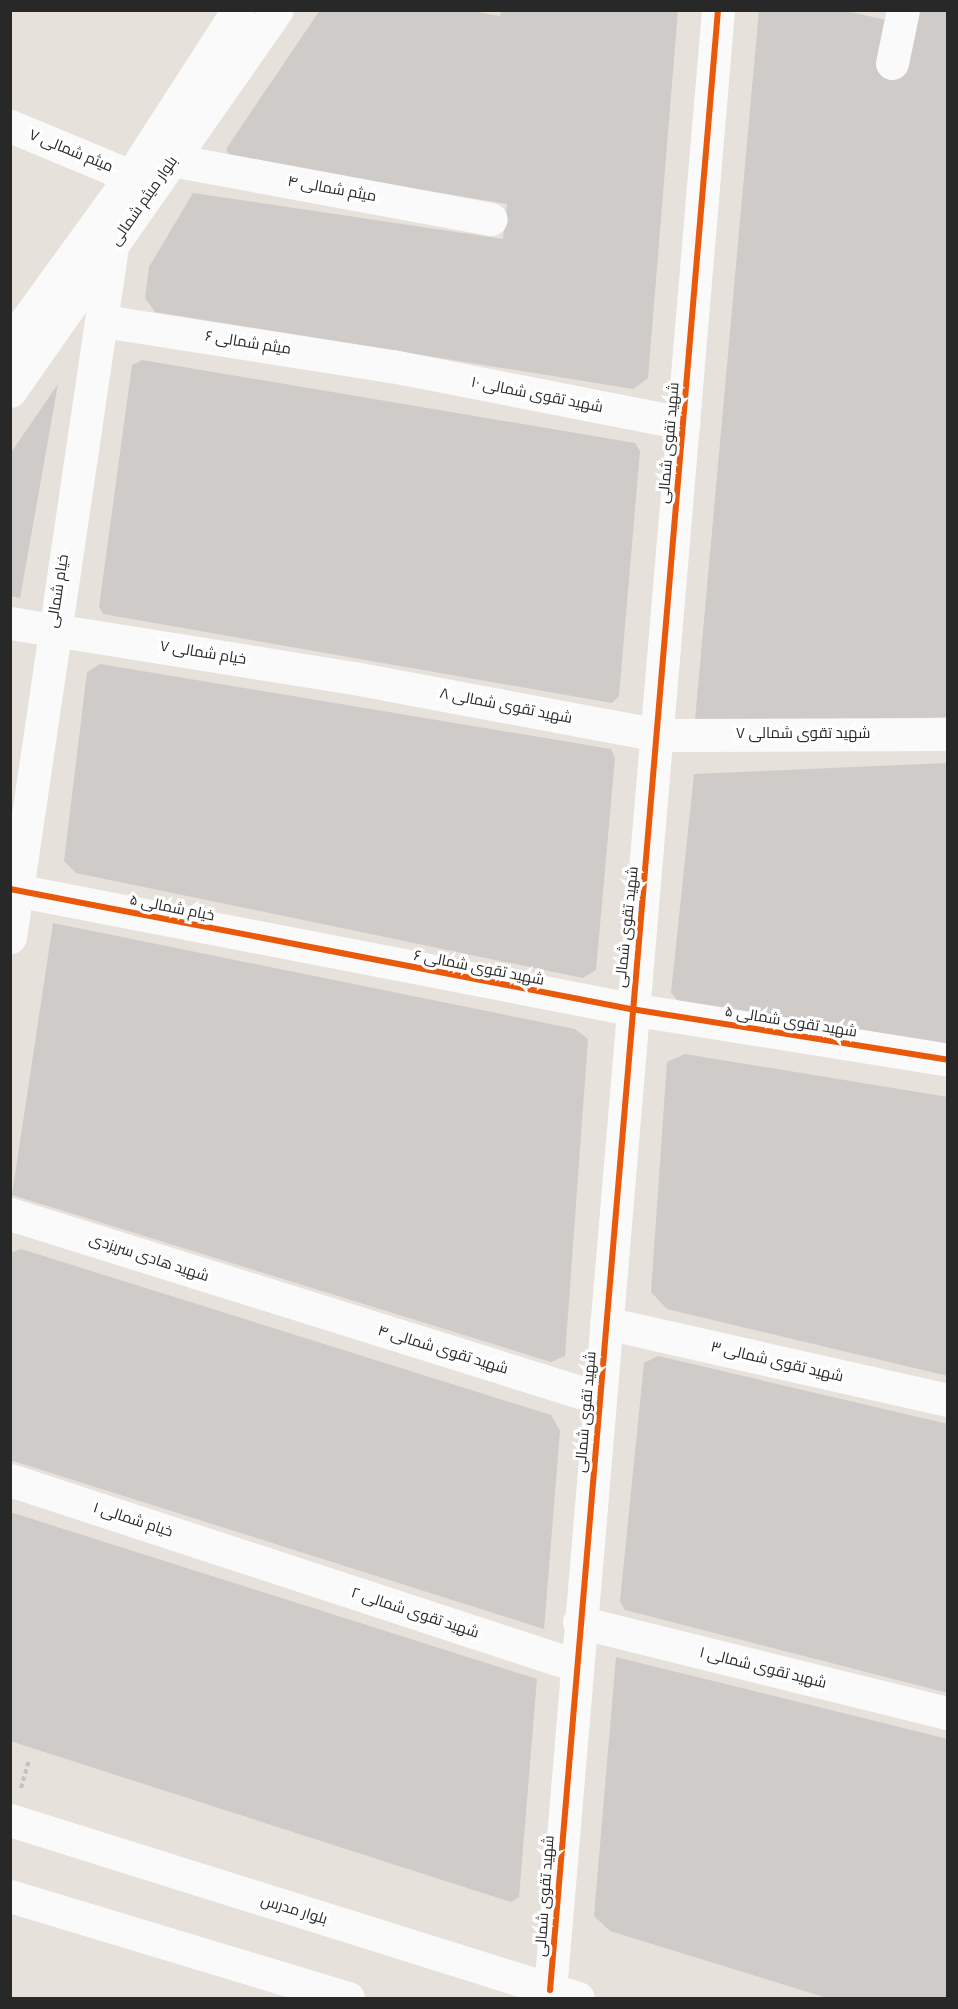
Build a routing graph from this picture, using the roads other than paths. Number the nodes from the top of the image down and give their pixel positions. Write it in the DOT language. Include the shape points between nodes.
graph roads {
  1 [pos="238,10"];
  2 [pos="278,10"];
  3 [pos="718,10"];
  4 [pos="903,10"];
  5 [pos="892,63"];
  6 [pos="10,126"];
  7 [pos="172,160"];
  8 [pos="131,176"];
  9 [pos="491,219"];
  10 [pos="112,246"];
  11 [pos="103,321"];
  12 [pos="10,343"];
  13 [pos="392,366"];
  14 [pos="10,391"];
  15 [pos="683,423"];
  16 [pos="10,623"];
  17 [pos="52,629"];
  18 [pos="354,678"];
  19 [pos="948,734"];
  20 [pos="659,735"];
  21 [pos="14,890"];
  22 [pos="10,937"];
  23 [pos="322,950"];
  24 [pos="631,1009"];
  25 [pos="948,1060"];
  26 [pos="10,1214"];
  27 [pos="287,1302"];
  28 [pos="606,1323"];
  29 [pos="599,1398"];
  30 [pos="948,1400"];
  31 [pos="10,1480"];
  32 [pos="256,1561"];
  33 [pos="579,1622"];
  34 [pos="575,1665"];
  35 [pos="948,1713"];
  36 [pos="10,1821"];
  37 [pos="10,1896"];
  38 [pos="564,1994"];
  39 [pos="348,1998"];
  1 -- 8 [label="street, بلوار میثم شمالی"];
  2 -- 7 [label="street, بلوار میثم شمالی"];
  3 -- 15 [label="street, شهید تقوی شمالی"];
  4 -- 5 [label="street"];
  6 -- 8 [label="street, میثم شمالی ۷"];
  7 -- 9 [label="street, میثم شمالی ۴"];
  7 -- 10 [label="street, بلوار میثم شمالی"];
  8 -- 12 [label="street, بلوار میثم شمالی"];
  10 -- 11 [label="street, خیام شمالی"];
  10 -- 14 [label="street, بلوار میثم شمالی"];
  11 -- 13 [label="street, میثم شمالی ۶"];
  11 -- 17 [label="street, خیام شمالی"];
  13 -- 15 [label="street, شهید تقوی شمالی ۱۰"];
  15 -- 20 [label="street, شهید تقوی شمالی"];
  16 -- 17 [label="street, خیام شمالی ۷"];
  17 -- 18 [label="street, خیام شمالی ۷"];
  17 -- 21 [label="street, خیام شمالی"];
  18 -- 20 [label="street, شهید تقوی شمالی ۸"];
  19 -- 20 [label="street, شهید تقوی شمالی ۷"];
  20 -- 24 [label="street, شهید تقوی شمالی"];
  21 -- 22 [label="street, خیام شمالی"];
  21 -- 23 [label="street, خیام شمالی ۵"];
  23 -- 24 [label="street, شهید تقوی شمالی ۶"];
  24 -- 25 [label="street, شهید تقوی شمالی ۵"];
  24 -- 28 [label="street, شهید تقوی شمالی"];
  26 -- 27 [label="street, شهید هادی سریزدی"];
  27 -- 29 [label="street, شهید تقوی شمالی ۴"];
  28 -- 29 [label="street, شهید تقوی شمالی"];
  28 -- 30 [label="street, شهید تقوی شمالی ۳"];
  29 -- 33 [label="street, شهید تقوی شمالی"];
  31 -- 32 [label="street, خیام شمالی ۱"];
  32 -- 34 [label="street, شهید تقوی شمالی ۲"];
  33 -- 34 [label="street, شهید تقوی شمالی"];
  33 -- 35 [label="street, شهید تقوی شمالی ۱"];
  34 -- 38 [label="street, شهید تقوی شمالی"];
  36 -- 38 [label="street, بلوار مدرس"];
  37 -- 39 [label="street"];
}
